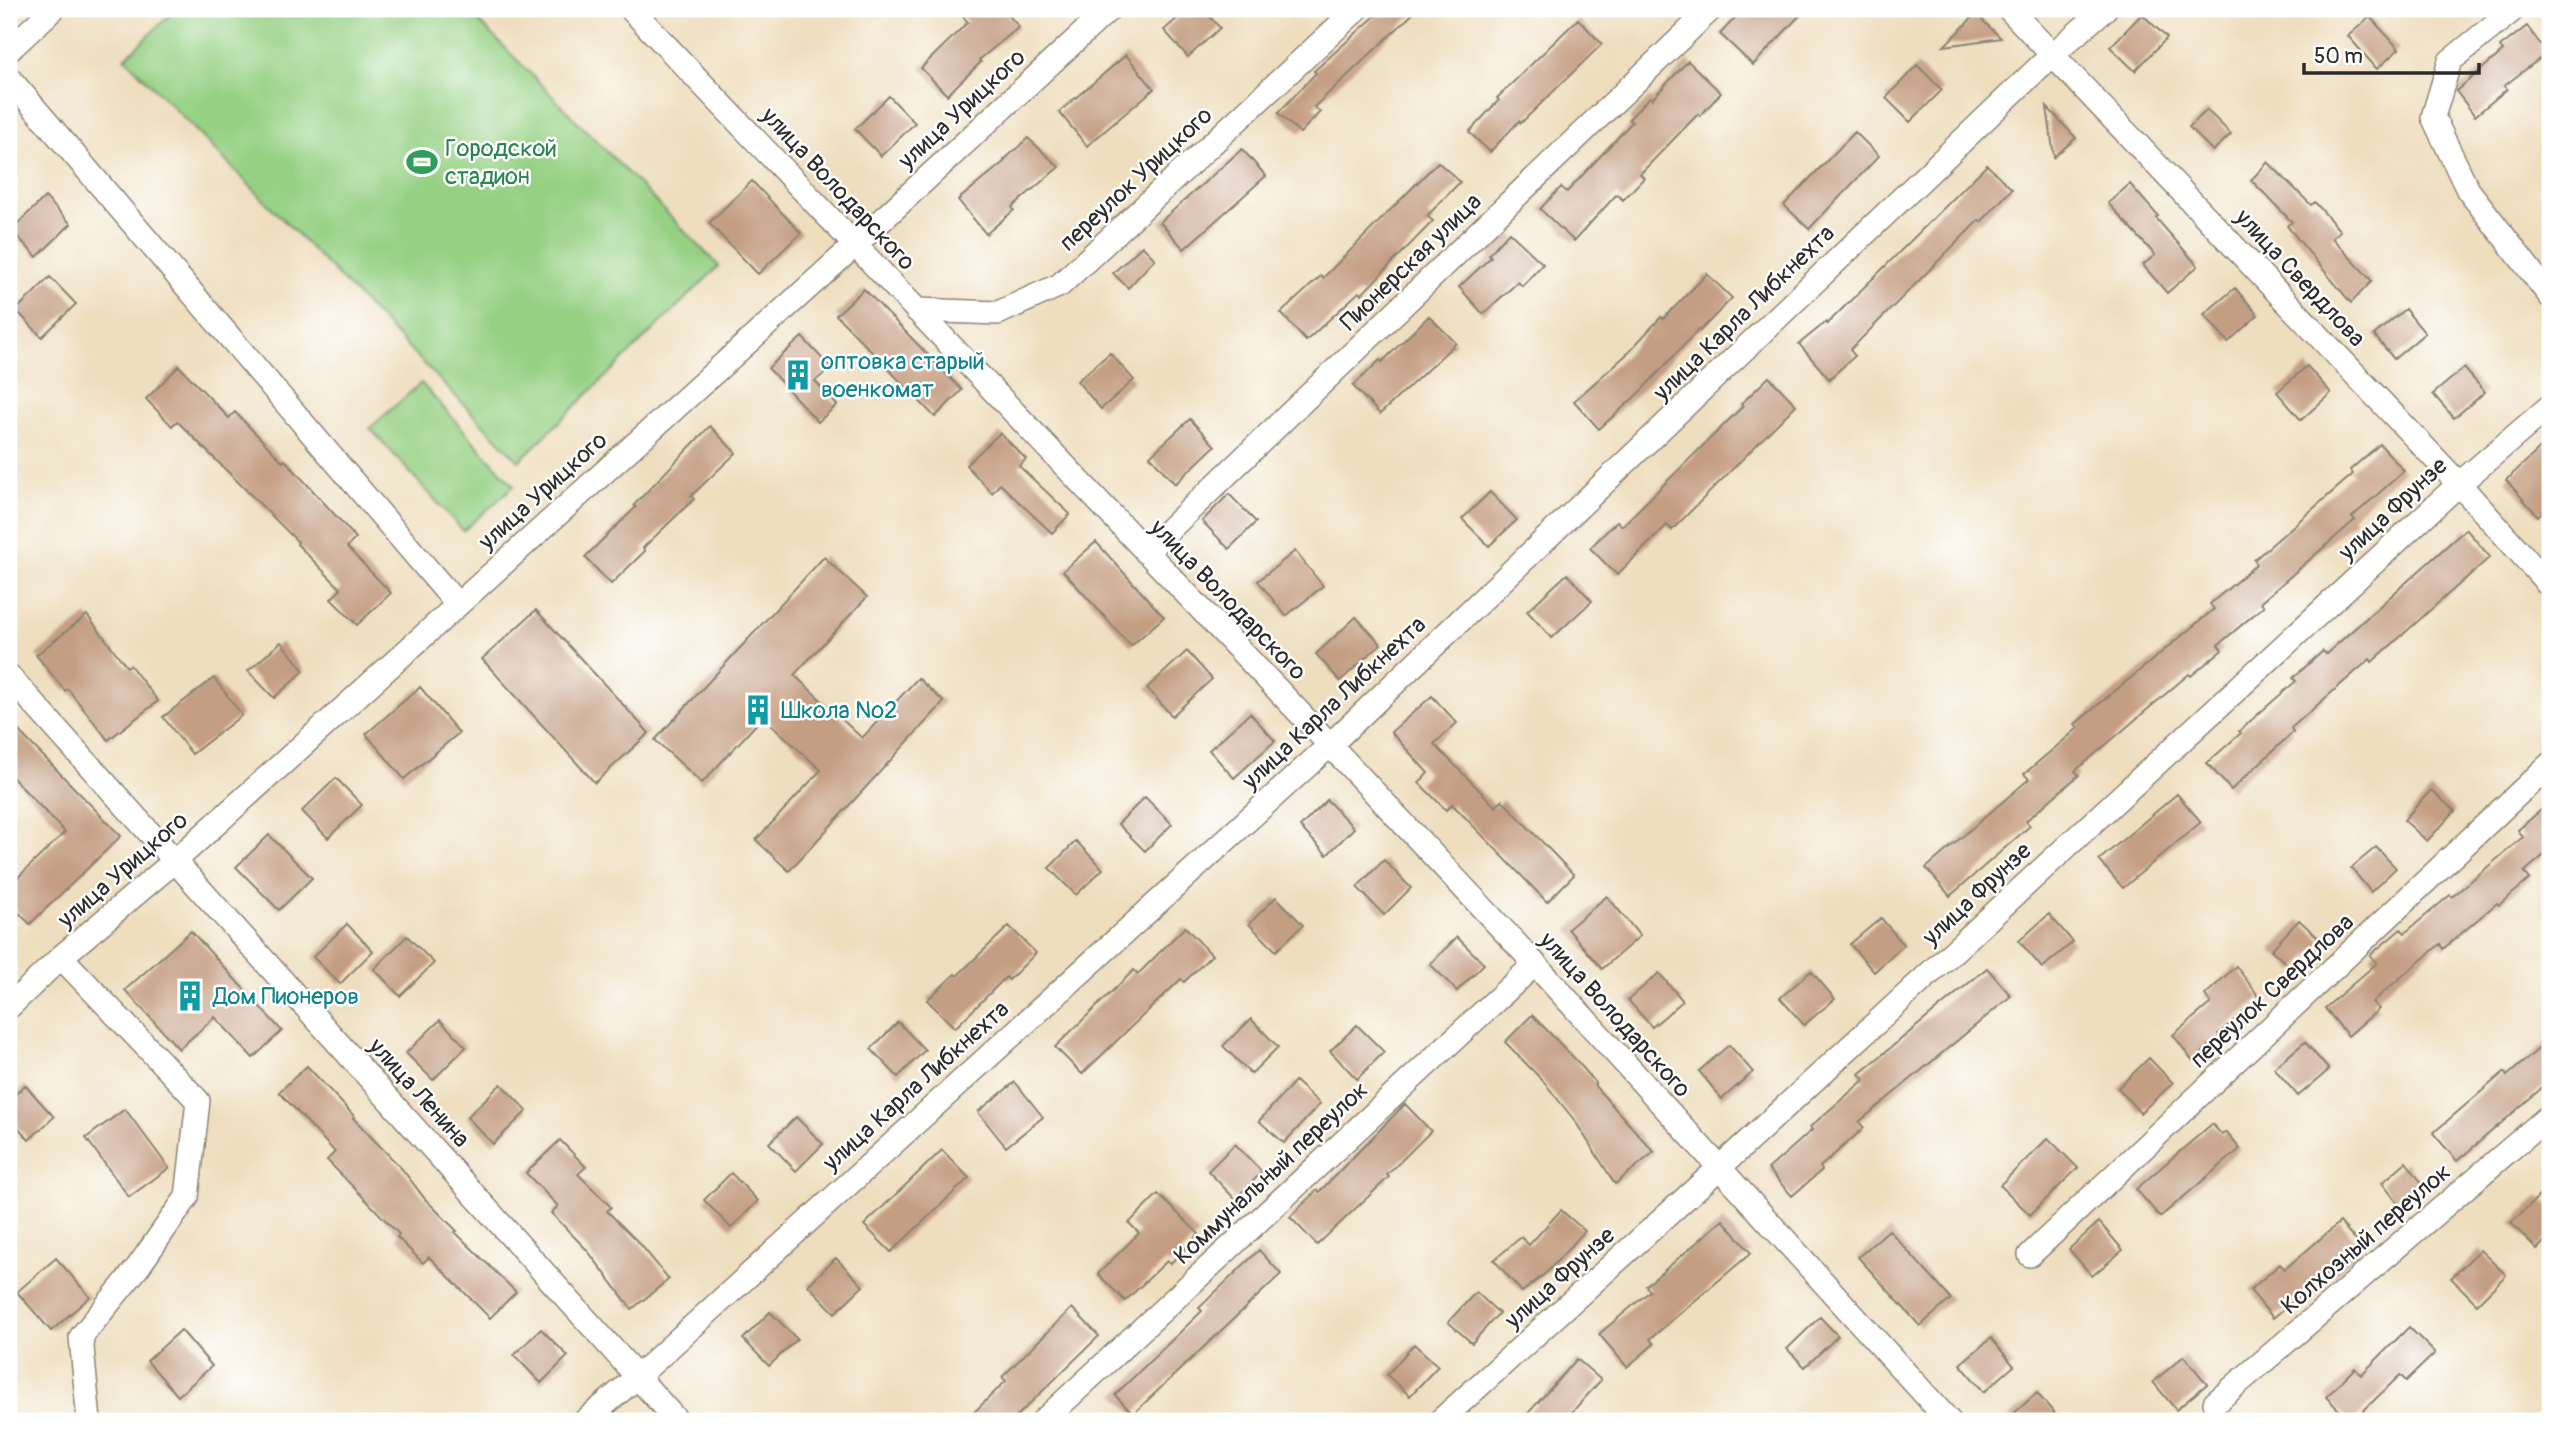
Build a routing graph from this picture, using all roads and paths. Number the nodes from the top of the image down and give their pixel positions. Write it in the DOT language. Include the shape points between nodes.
graph roads {
  1 [pos="53,9"];
  2 [pos="631,9"];
  3 [pos="1109,9"];
  4 [pos="1357,9"];
  5 [pos="1711,9"];
  6 [pos="2009,9"];
  7 [pos="2105,9"];
  8 [pos="2514,9"];
  9 [pos="9,50"];
  10 [pos="2053,54"];
  11 [pos="9,78"];
  12 [pos="855,245"];
  13 [pos="2550,296"];
  14 [pos="916,310"];
  15 [pos="2550,406"];
  16 [pos="2459,484"];
  17 [pos="1146,552"];
  18 [pos="2550,586"];
  19 [pos="457,604"];
  20 [pos="9,676"];
  21 [pos="1330,745"];
  22 [pos="2550,764"];
  23 [pos="176,860"];
  24 [pos="61,957"];
  25 [pos="1535,964"];
  26 [pos="9,1007"];
  27 [pos="2550,1115"];
  28 [pos="1718,1169"];
  29 [pos="2030,1255"];
  30 [pos="636,1378"];
  31 [pos="2216,1403"];
  32 [pos="89,1421"];
  33 [pos="585,1421"];
  34 [pos="677,1421"];
  35 [pos="1043,1421"];
  36 [pos="1440,1421"];
  37 [pos="1950,1421"];
  1 -- 9 [label="street"];
  2 -- 12 [label="street, улица Володарского"];
  3 -- 12 [label="street, улица Урицкого"];
  4 -- 14 [label="street, переулок Урицкого" via="1060,285 998,313"];
  5 -- 17 [label="street, Пионерская улица"];
  6 -- 10 [label="street, улица Свердлова"];
  7 -- 10 [label="street, улица Карла Либкнехта"];
  8 -- 13 [label="street" via="2450,61 2433,117 2468,190"];
  10 -- 16 [label="street, улица Свердлова"];
  10 -- 21 [label="street, улица Карла Либкнехта"];
  11 -- 19 [label="street"];
  12 -- 14 [label="street, улица Володарского"];
  12 -- 19 [label="street, улица Урицкого"];
  14 -- 17 [label="street, улица Володарского"];
  15 -- 16 [label="street, улица Фрунзе"];
  16 -- 18 [label="street, улица Свердлова"];
  16 -- 28 [label="street, улица Фрунзе"];
  17 -- 21 [label="street, улица Володарского"];
  19 -- 23 [label="street, улица Урицкого"];
  20 -- 23 [label="street, улица Ленина"];
  21 -- 25 [label="street, улица Володарского"];
  21 -- 30 [label="street, улица Карла Либкнехта"];
  22 -- 29 [label="street, переулок Свердлова"];
  23 -- 24 [label="street, улица Урицкого"];
  23 -- 30 [label="street, улица Ленина"];
  24 -- 26 [label="street, улица Урицкого"];
  24 -- 32 [label="street" via="198,1101 187,1197 81,1337"];
  25 -- 28 [label="street, улица Володарского"];
  25 -- 35 [label="street, Коммунальный переулок"];
  27 -- 31 [label="street, Колхозный переулок"];
  28 -- 36 [label="street, улица Фрунзе"];
  28 -- 37 [label="street, улица Володарского"];
  30 -- 33 [label="street, улица Карла Либкнехта"];
  30 -- 34 [label="street, улица Ленина"];
}
